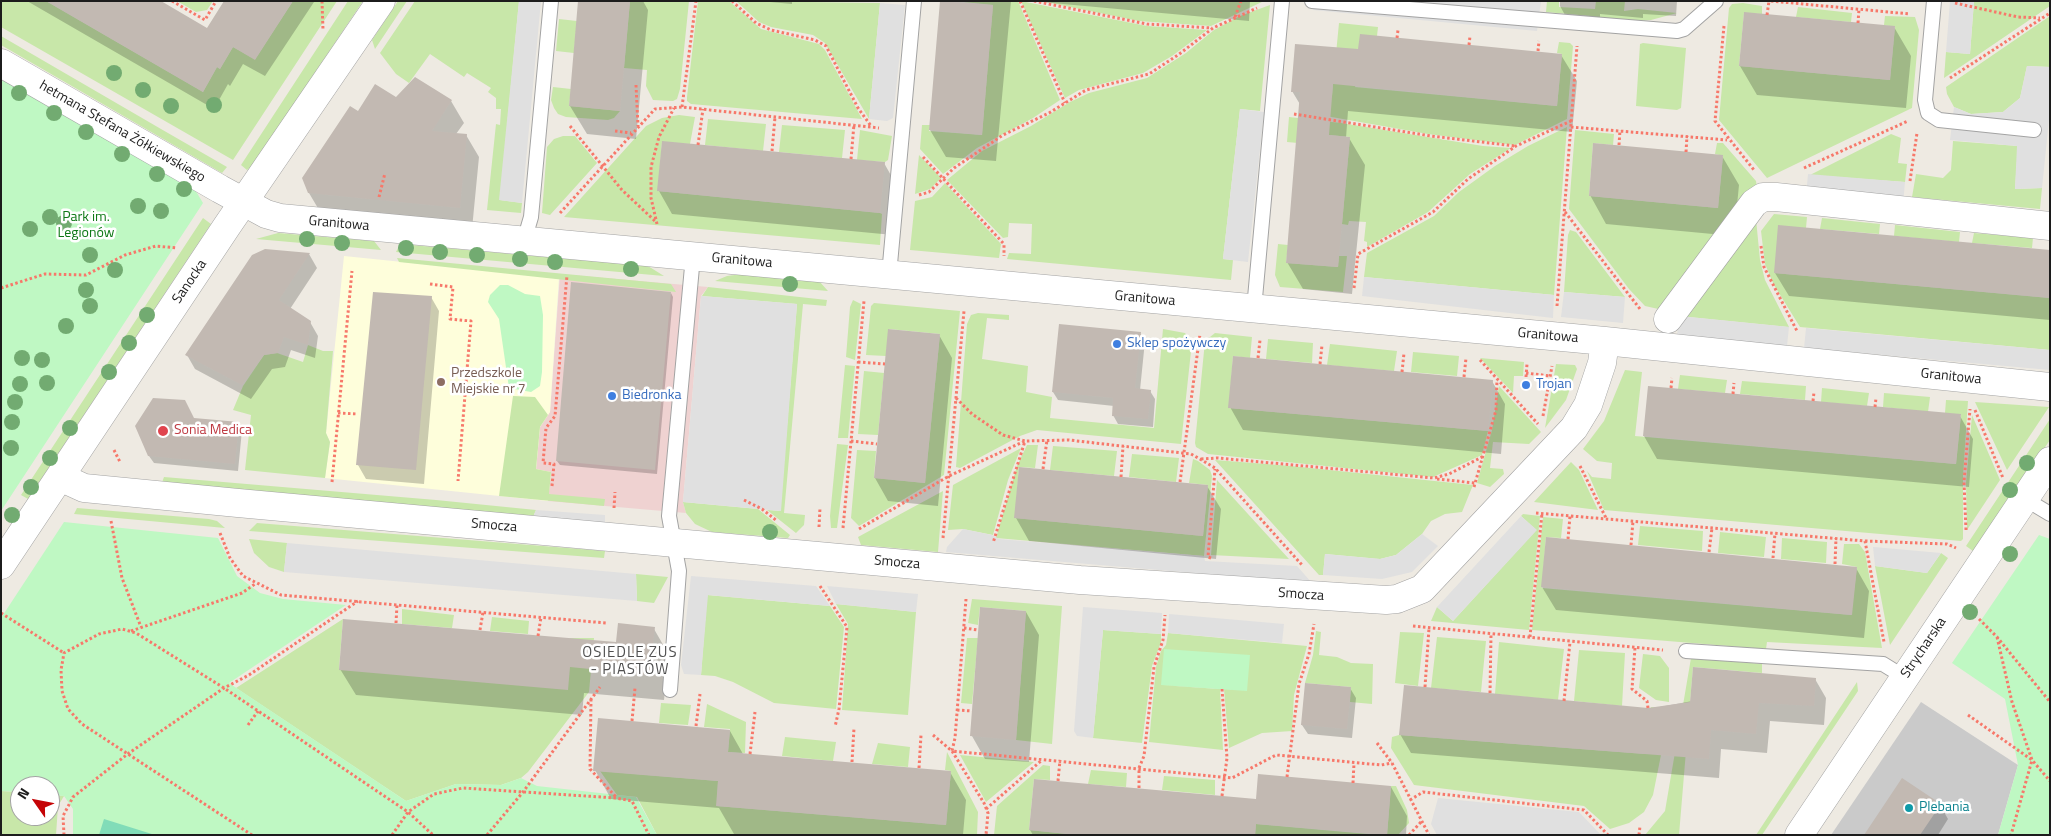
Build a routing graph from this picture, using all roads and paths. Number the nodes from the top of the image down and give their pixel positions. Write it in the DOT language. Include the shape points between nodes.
graph roads {
  1 [pos="172,1"];
  2 [pos="216,1"];
  3 [pos="322,1"];
  4 [pos="381,1"];
  5 [pos="551,1"];
  6 [pos="696,1"];
  7 [pos="732,1"];
  8 [pos="914,1"];
  9 [pos="1020,1"];
  10 [pos="1034,1"];
  11 [pos="1241,1"];
  12 [pos="1282,1"];
  13 [pos="1312,1"];
  14 [pos="1716,1"];
  15 [pos="1770,1"];
  16 [pos="1934,1"];
  17 [pos="1263,6"];
  18 [pos="1859,9"];
  19 [pos="2050,13"];
  20 [pos="1768,15"];
  21 [pos="1933,16"];
  22 [pos="1235,17"];
  23 [pos="2041,18"];
  24 [pos="1858,23"];
  25 [pos="1724,25"];
  26 [pos="1213,28"];
  27 [pos="323,33"];
  28 [pos="1577,40"];
  29 [pos="1,62"];
  30 [pos="636,85"];
  31 [pos="1065,103"];
  32 [pos="674,108"];
  33 [pos="682,108"];
  34 [pos="702,109"];
  35 [pos="1286,112"];
  36 [pos="1928,113"];
  37 [pos="775,117"];
  38 [pos="1571,120"];
  39 [pos="854,124"];
  40 [pos="570,126"];
  41 [pos="638,126"];
  42 [pos="871,126"];
  43 [pos="1571,127"];
  44 [pos="1620,130"];
  45 [pos="2034,130"];
  46 [pos="615,131"];
  47 [pos="902,132"];
  48 [pos="631,133"];
  49 [pos="1687,136"];
  50 [pos="1728,140"];
  51 [pos="698,145"];
  52 [pos="1619,145"];
  53 [pos="1516,146"];
  54 [pos="772,151"];
  55 [pos="1686,152"];
  56 [pos="851,159"];
  57 [pos="602,164"];
  58 [pos="1800,170"];
  59 [pos="385,173"];
  60 [pos="944,178"];
  61 [pos="1763,197"];
  62 [pos="244,202"];
  63 [pos="895,204"];
  64 [pos="377,205"];
  65 [pos="1906,211"];
  66 [pos="554,220"];
  67 [pos="2050,226"];
  68 [pos="524,241"];
  69 [pos="180,249"];
  70 [pos="693,256"];
  71 [pos="1004,259"];
  72 [pos="352,271"];
  73 [pos="888,275"];
  74 [pos="566,282"];
  75 [pos="430,284"];
  76 [pos="1,288"];
  77 [pos="1354,290"];
  78 [pos="864,298"];
  79 [pos="964,308"];
  80 [pos="1557,311"];
  81 [pos="1668,319"];
  82 [pos="1257,321"];
  83 [pos="1200,329"];
  84 [pos="1322,339"];
  85 [pos="1605,341"];
  86 [pos="1405,347"];
  87 [pos="1467,353"];
  88 [pos="1474,354"];
  89 [pos="1258,358"];
  90 [pos="1528,358"];
  91 [pos="1553,360"];
  92 [pos="858,362"];
  93 [pos="1808,362"];
  94 [pos="885,364"];
  95 [pos="1320,364"];
  96 [pos="1402,372"];
  97 [pos="1550,376"];
  98 [pos="1464,377"];
  99 [pos="1497,380"];
  100 [pos="2050,386"];
  101 [pos="956,398"];
  102 [pos="1813,401"];
  103 [pos="338,413"];
  104 [pos="358,414"];
  105 [pos="1047,440"];
  106 [pos="851,441"];
  107 [pos="1025,441"];
  108 [pos="877,444"];
  109 [pos="1123,446"];
  110 [pos="1184,454"];
  111 [pos="1484,456"];
  112 [pos="1200,459"];
  113 [pos="2050,461"];
  114 [pos="1576,463"];
  115 [pos="1215,468"];
  116 [pos="1043,469"];
  117 [pos="949,476"];
  118 [pos="1121,476"];
  119 [pos="60,477"];
  120 [pos="1434,478"];
  121 [pos="458,481"];
  122 [pos="2005,481"];
  123 [pos="1180,482"];
  124 [pos="1476,484"];
  125 [pos="332,485"];
  126 [pos="552,486"];
  127 [pos="1482,486"];
  128 [pos="1472,493"];
  129 [pos="2025,499"];
  130 [pos="820,508"];
  131 [pos="1534,512"];
  132 [pos="1542,513"];
  133 [pos="2050,514"];
  134 [pos="1570,516"];
  135 [pos="1606,519"];
  136 [pos="111,520"];
  137 [pos="1633,521"];
  138 [pos="1712,528"];
  139 [pos="220,533"];
  140 [pos="853,533"];
  141 [pos="1775,533"];
  142 [pos="818,536"];
  143 [pos="845,537"];
  144 [pos="1836,538"];
  145 [pos="1568,539"];
  146 [pos="1966,539"];
  147 [pos="1866,541"];
  148 [pos="674,542"];
  149 [pos="1631,545"];
  150 [pos="1959,550"];
  151 [pos="1709,552"];
  152 [pos="1218,558"];
  153 [pos="1773,558"];
  154 [pos="1292,563"];
  155 [pos="1301,563"];
  156 [pos="1835,564"];
  157 [pos="1,565"];
  158 [pos="941,567"];
  159 [pos="1307,570"];
  160 [pos="986,571"];
  161 [pos="817,581"];
  162 [pos="255,584"];
  163 [pos="967,596"];
  164 [pos="358,601"];
  165 [pos="397,605"];
  166 [pos="1166,608"];
  167 [pos="483,612"];
  168 [pos="1,613"];
  169 [pos="1976,616"];
  170 [pos="541,617"];
  171 [pos="1314,619"];
  172 [pos="606,622"];
  173 [pos="396,623"];
  174 [pos="1419,626"];
  175 [pos="141,627"];
  176 [pos="964,628"];
  177 [pos="1429,628"];
  178 [pos="480,630"];
  179 [pos="978,630"];
  180 [pos="130,631"];
  181 [pos="1491,634"];
  182 [pos="538,636"];
  183 [pos="1530,637"];
  184 [pos="1997,637"];
  185 [pos="1570,642"];
  186 [pos="1885,647"];
  187 [pos="1635,648"];
  188 [pos="1686,651"];
  189 [pos="64,653"];
  190 [pos="1904,677"];
  191 [pos="600,687"];
  192 [pos="1425,687"];
  193 [pos="224,688"];
  194 [pos="636,688"];
  195 [pos="1222,689"];
  196 [pos="670,690"];
  197 [pos="1490,693"];
  198 [pos="700,694"];
  199 [pos="592,698"];
  200 [pos="1564,701"];
  201 [pos="2050,702"];
  202 [pos="1648,708"];
  203 [pos="958,710"];
  204 [pos="258,711"];
  205 [pos="972,711"];
  206 [pos="755,712"];
  207 [pos="1968,715"];
  208 [pos="632,721"];
  209 [pos="248,725"];
  210 [pos="696,726"];
  211 [pos="835,726"];
  212 [pos="854,728"];
  213 [pos="921,735"];
  214 [pos="933,736"];
  215 [pos="1377,742"];
  216 [pos="952,751"];
  217 [pos="129,753"];
  218 [pos="750,754"];
  219 [pos="1289,757"];
  220 [pos="1043,759"];
  221 [pos="1060,760"];
  222 [pos="2032,760"];
  223 [pos="852,762"];
  224 [pos="1354,763"];
  225 [pos="1392,763"];
  226 [pos="919,768"];
  227 [pos="1139,768"];
  228 [pos="1224,777"];
  229 [pos="1287,777"];
  230 [pos="1058,781"];
  231 [pos="2050,781"];
  232 [pos="1352,783"];
  233 [pos="1139,788"];
  234 [pos="523,792"];
  235 [pos="1222,796"];
  236 [pos="616,798"];
  237 [pos="1410,800"];
  238 [pos="986,809"];
  239 [pos="408,812"];
  240 [pos="1421,822"];
  241 [pos="1640,826"];
  242 [pos="64,835"];
  243 [pos="252,835"];
  244 [pos="392,835"];
  245 [pos="434,835"];
  246 [pos="487,835"];
  247 [pos="649,835"];
  248 [pos="986,835"];
  249 [pos="1409,835"];
  250 [pos="1429,835"];
  251 [pos="1608,835"];
  252 [pos="1639,835"];
  253 [pos="1799,835"];
  254 [pos="2011,835"];
  1 -- 2 [label="path" via="204,20"];
  3 -- 27 [label="path"];
  4 -- 62 [label="street, Sanocka"];
  5 -- 68 [label="lane" via="531,217"];
  6 -- 33 [label="path"];
  7 -- 42 [label="path" via="756,24 826,46 858,108"];
  8 -- 47 [label="lane"];
  9 -- 31 [label="path"];
  10 -- 26 [label="path" via="1147,24"];
  11 -- 22 [label="path"];
  12 -- 82 [label="lane"];
  13 -- 14 [label="lane" via="1677,31 1684,29"];
  15 -- 18 [label="path"];
  15 -- 20 [label="path"];
  16 -- 21 [label="lane"];
  17 -- 22 [label="path"];
  18 -- 21 [label="path"];
  18 -- 24 [label="path"];
  19 -- 23 [label="path"];
  21 -- 23 [label="path" via="1954,3 2018,17"];
  21 -- 36 [label="lane" via="1925,100"];
  22 -- 26 [label="path"];
  23 -- 36 [label="path" via="1946,80"];
  25 -- 50 [label="path" via="1714,121"];
  26 -- 31 [label="path" via="1148,74 1086,90"];
  28 -- 38 [label="path"];
  29 -- 62 [label="street, hetmana Stefana Żółkiewskiego"];
  30 -- 41 [label="path"];
  31 -- 60 [label="path" via="1003,135"];
  32 -- 33 [label="path"];
  32 -- 41 [label="path" via="655,109"];
  32 -- 57 [label="path" via="658,137 651,167 657,224 622,190"];
  33 -- 34 [label="path"];
  34 -- 37 [label="path"];
  34 -- 51 [label="path"];
  35 -- 53 [label="path" via="1431,136"];
  36 -- 45 [label="lane" via="1939,120"];
  36 -- 58 [label="path"];
  36 -- 65 [label="path" via="1915,137"];
  37 -- 39 [label="path"];
  37 -- 54 [label="path"];
  38 -- 43 [label="path"];
  38 -- 53 [label="path"];
  39 -- 42 [label="path"];
  39 -- 56 [label="path"];
  40 -- 57 [label="path"];
  41 -- 48 [label="path"];
  42 -- 47 [label="path"];
  43 -- 44 [label="path"];
  43 -- 80 [label="path"];
  44 -- 49 [label="path"];
  44 -- 52 [label="path"];
  46 -- 48 [label="path"];
  47 -- 60 [label="path"];
  47 -- 63 [label="lane"];
  48 -- 57 [label="path"];
  49 -- 50 [label="path"];
  49 -- 55 [label="path"];
  50 -- 61 [label="path" via="1763,181"];
  53 -- 77 [label="path" via="1468,179 1433,212 1358,254"];
  57 -- 66 [label="path"];
  59 -- 64 [label="path"];
  60 -- 63 [label="path" via="929,192"];
  60 -- 71 [label="path" via="1004,244"];
  61 -- 65 [label="street"];
  61 -- 81 [label="street" via="1754,203"];
  61 -- 93 [label="path" via="1758,220 1764,267 1798,332"];
  62 -- 68 [label="street, Granitowa" via="280,218"];
  62 -- 119 [label="street, Sanocka"];
  63 -- 73 [label="lane"];
  65 -- 67 [label="street"];
  68 -- 70 [label="street, Granitowa"];
  69 -- 76 [label="path" via="156,246 125,255 86,275 45,274"];
  70 -- 73 [label="street, Granitowa"];
  70 -- 148 [label="lane" via="669,516"];
  72 -- 103 [label="path"];
  73 -- 82 [label="street, Granitowa"];
  74 -- 126 [label="path" via="555,416 546,428 543,463 554,464"];
  75 -- 121 [label="path" via="453,287 450,319 471,321"];
  78 -- 92 [label="path"];
  79 -- 101 [label="path"];
  82 -- 85 [label="street, Granitowa"];
  82 -- 89 [label="path"];
  83 -- 110 [label="path"];
  84 -- 95 [label="path"];
  85 -- 93 [label="street, Granitowa"];
  85 -- 160 [label="street, Smocza" via="1602,363 1588,405 1574,428 1435,577 1422,589 1397,599"];
  86 -- 96 [label="path"];
  87 -- 98 [label="path"];
  88 -- 99 [label="path"];
  90 -- 97 [label="path" via="1526,375"];
  91 -- 97 [label="path"];
  92 -- 94 [label="path"];
  92 -- 106 [label="path"];
  93 -- 100 [label="street, Granitowa"];
  93 -- 102 [label="path" via="1814,382"];
  97 -- 99 [label="path" via="1542,429"];
  99 -- 111 [label="path" via="1496,410"];
  101 -- 107 [label="path" via="972,414 1003,434"];
  101 -- 117 [label="path"];
  103 -- 104 [label="path"];
  103 -- 125 [label="path"];
  105 -- 107 [label="path"];
  105 -- 109 [label="path"];
  105 -- 116 [label="path"];
  106 -- 108 [label="path"];
  106 -- 143 [label="path"];
  107 -- 117 [label="path"];
  107 -- 160 [label="path" via="1009,485"];
  109 -- 110 [label="path"];
  109 -- 118 [label="path"];
  110 -- 112 [label="path"];
  110 -- 123 [label="path"];
  111 -- 120 [label="path"];
  111 -- 124 [label="path"];
  112 -- 115 [label="path"];
  112 -- 120 [label="path" via="1236,459"];
  113 -- 129 [label="street, Strycharska"];
  114 -- 135 [label="path" via="1583,469"];
  115 -- 152 [label="path" via="1208,558"];
  115 -- 155 [label="path"];
  117 -- 140 [label="path"];
  117 -- 158 [label="path"];
  119 -- 148 [label="street, Smocza" via="84,488"];
  119 -- 157 [label="street, Sanocka"];
  120 -- 124 [label="path"];
  122 -- 146 [label="path" via="1971,404 1964,482"];
  124 -- 127 [label="path"];
  124 -- 128 [label="path"];
  129 -- 133 [label="lane"];
  129 -- 190 [label="street, Strycharska"];
  130 -- 142 [label="path"];
  131 -- 132 [label="path"];
  132 -- 134 [label="path"];
  132 -- 183 [label="path"];
  134 -- 135 [label="path"];
  134 -- 145 [label="path"];
  135 -- 137 [label="path"];
  136 -- 175 [label="path" via="122,578"];
  137 -- 138 [label="path"];
  137 -- 149 [label="path"];
  138 -- 141 [label="path"];
  138 -- 151 [label="path"];
  139 -- 162 [label="path" via="230,558 243,576"];
  141 -- 144 [label="path"];
  141 -- 153 [label="path"];
  144 -- 147 [label="path"];
  144 -- 156 [label="path"];
  147 -- 150 [label="path" via="1947,544"];
  147 -- 186 [label="path"];
  148 -- 158 [label="street, Smocza"];
  148 -- 196 [label="lane" via="679,571"];
  154 -- 155 [label="path"];
  155 -- 159 [label="path"];
  158 -- 160 [label="street, Smocza"];
  161 -- 211 [label="path" via="847,627"];
  162 -- 164 [label="path" via="281,595"];
  162 -- 175 [label="path" via="242,593"];
  163 -- 176 [label="path"];
  164 -- 165 [label="path"];
  164 -- 193 [label="path" via="249,675"];
  165 -- 167 [label="path"];
  165 -- 173 [label="path"];
  166 -- 227 [label="path" via="1163,640 1154,666 1144,756"];
  167 -- 170 [label="path"];
  167 -- 178 [label="path"];
  168 -- 189 [label="path"];
  169 -- 184 [label="path"];
  170 -- 172 [label="path"];
  170 -- 182 [label="path"];
  171 -- 219 [label="path"];
  174 -- 177 [label="path"];
  175 -- 180 [label="path"];
  176 -- 179 [label="path"];
  176 -- 203 [label="path"];
  177 -- 181 [label="path"];
  177 -- 192 [label="path"];
  180 -- 189 [label="path" via="122,629 99,634"];
  180 -- 193 [label="path"];
  181 -- 183 [label="path"];
  181 -- 197 [label="path"];
  183 -- 185 [label="path"];
  184 -- 201 [label="path"];
  184 -- 222 [label="path" via="2012,702"];
  185 -- 187 [label="path"];
  185 -- 200 [label="path"];
  187 -- 188 [label="path"];
  187 -- 202 [label="path" via="1632,689 1647,701"];
  188 -- 190 [label="lane" via="1883,664"];
  189 -- 217 [label="path" via="62,691 68,709 82,724"];
  190 -- 253 [label="street, Strycharska"];
  191 -- 199 [label="path"];
  193 -- 204 [label="path"];
  193 -- 217 [label="path"];
  194 -- 208 [label="path"];
  195 -- 228 [label="path" via="1227,758"];
  198 -- 210 [label="path"];
  199 -- 234 [label="path"];
  199 -- 236 [label="path" via="590,770"];
  203 -- 205 [label="path"];
  203 -- 216 [label="path"];
  204 -- 209 [label="path"];
  204 -- 239 [label="path"];
  206 -- 218 [label="path"];
  207 -- 222 [label="path"];
  212 -- 223 [label="path"];
  213 -- 226 [label="path"];
  214 -- 216 [label="path"];
  215 -- 225 [label="path"];
  216 -- 220 [label="path"];
  216 -- 238 [label="path"];
  217 -- 242 [label="path" via="74,797 63,816"];
  217 -- 243 [label="path"];
  219 -- 224 [label="path"];
  219 -- 228 [label="path" via="1276,755 1232,778"];
  219 -- 229 [label="path"];
  220 -- 221 [label="path"];
  220 -- 238 [label="path"];
  221 -- 227 [label="path"];
  221 -- 230 [label="path"];
  222 -- 231 [label="path"];
  222 -- 254 [label="path"];
  224 -- 225 [label="path"];
  224 -- 232 [label="path"];
  225 -- 237 [label="path"];
  227 -- 228 [label="path"];
  227 -- 233 [label="path"];
  228 -- 235 [label="path"];
  234 -- 236 [label="path"];
  234 -- 239 [label="path" via="463,788 434,794"];
  234 -- 246 [label="path"];
  236 -- 247 [label="path" via="632,801"];
  237 -- 240 [label="path"];
  237 -- 251 [label="path" via="1423,792 1584,810"];
  238 -- 248 [label="path"];
  239 -- 244 [label="path"];
  239 -- 245 [label="path"];
  240 -- 249 [label="path"];
  240 -- 250 [label="path"];
  241 -- 252 [label="path"];
}
